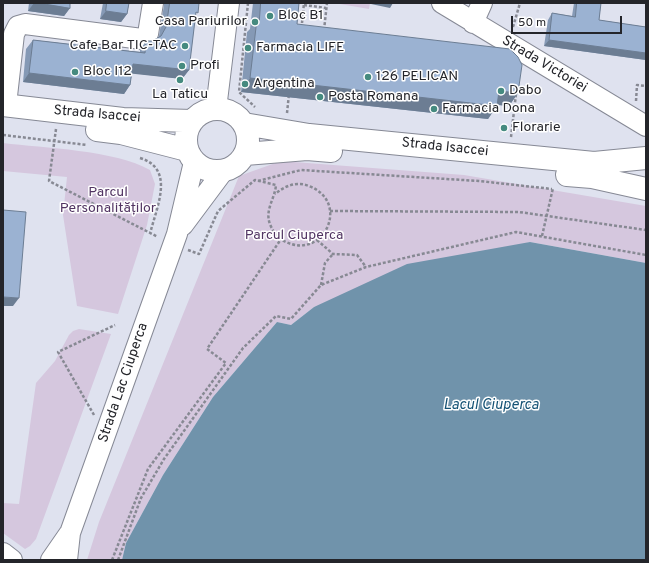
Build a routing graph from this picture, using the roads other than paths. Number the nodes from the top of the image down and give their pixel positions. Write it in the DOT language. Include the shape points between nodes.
graph roads {
  1 [pos="153,3"];
  2 [pos="229,3"];
  3 [pos="442,3"];
  4 [pos="482,3"];
  5 [pos="473,23"];
  6 [pos="216,109"];
  7 [pos="4,110"];
  8 [pos="252,118"];
  9 [pos="192,121"];
  10 [pos="646,126"];
  11 [pos="244,154"];
  12 [pos="191,156"];
  13 [pos="646,158"];
  14 [pos="224,170"];
  15 [pos="646,189"];
  16 [pos="177,234"];
  17 [pos="70,533"];
  18 [pos="3,553"];
  19 [pos="12,560"];
  20 [pos="51,560"];
  21 [pos="67,560"];
  1 -- 7 [label="street" via="148,34 142,39 25,24 18,26 14,34"];
  2 -- 6 [label="street"];
  3 -- 5 [label="street, Strada Victoriei"];
  4 -- 5 [label="street"];
  5 -- 10 [label="street, Strada Victoriei"];
  6 -- 8 [label="main road, Strada Isaccei"];
  6 -- 9 [label="main road" via="204,111"];
  7 -- 9 [label="main road, Strada Isaccei" via="123,119"];
  7 -- 12 [label="main road, Strada Isaccei" via="56,133 121,133"];
  8 -- 11 [label="main road"];
  8 -- 13 [label="main road, Strada Isaccei" via="309,135 594,163"];
  9 -- 12 [label="main road" via="185,140"];
  11 -- 14 [label="main road" via="232,167"];
  11 -- 15 [label="main road, Strada Isaccei" via="307,149 554,181 592,177"];
  12 -- 14 [label="main road, Strada Isaccei" via="203,168"];
  12 -- 16 [label="street, Strada Lac Ciuperca"];
  14 -- 16 [label="street, Strada Lac Ciuperca"];
  16 -- 17 [label="street, Strada Lac Ciuperca"];
  17 -- 20 [label="street, Strada Lac Ciuperca"];
  17 -- 21 [label="street, Strada Lac Ciuperca"];
  18 -- 19 [label="street"];
}
